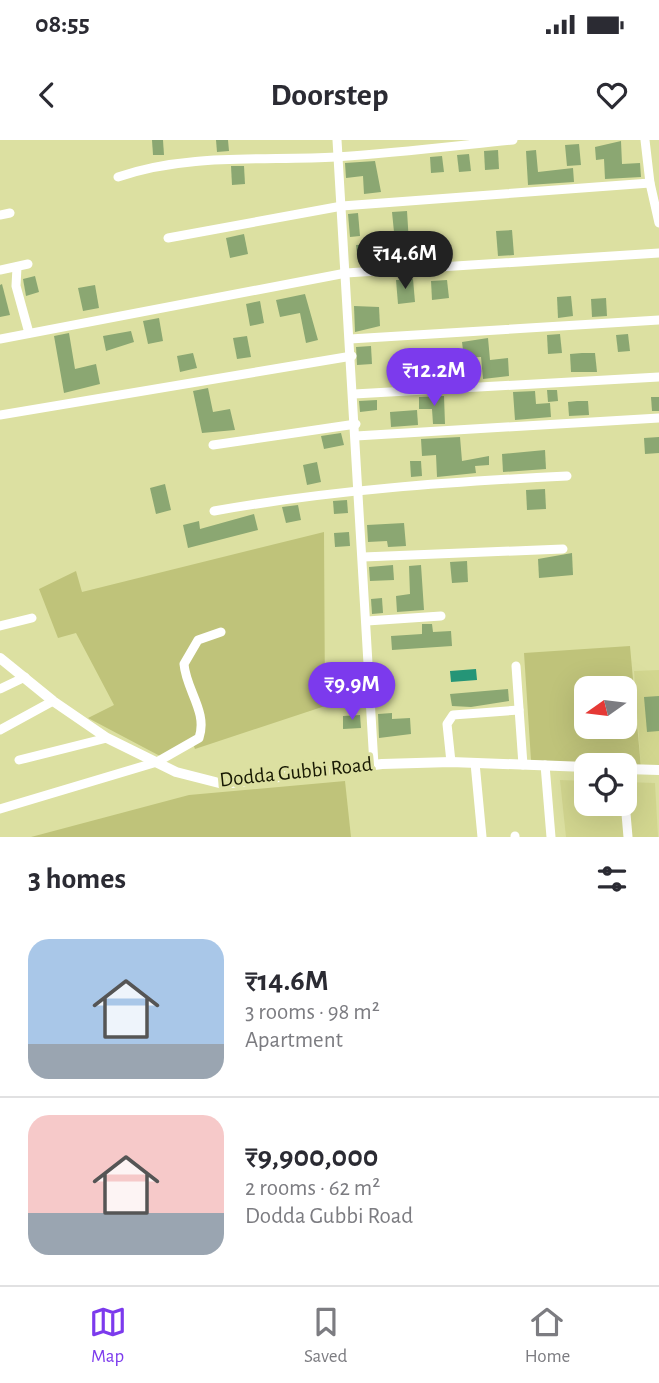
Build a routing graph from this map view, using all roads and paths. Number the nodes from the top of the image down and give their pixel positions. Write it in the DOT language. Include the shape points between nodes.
graph roads {
  1 [pos="337,140"];
  2 [pos="513,140"];
  3 [pos="645,140"];
  4 [pos="338,156"];
  5 [pos="118,177"];
  6 [pos="650,183"];
  7 [pos="342,206"];
  8 [pos="659,223"];
  9 [pos="168,238"];
  10 [pos="659,253"];
  11 [pos="28,264"];
  12 [pos="16,267"];
  13 [pos="0,270"];
  14 [pos="346,273"];
  15 [pos="659,320"];
  16 [pos="29,333"];
  17 [pos="0,339"];
  18 [pos="351,339"];
  19 [pos="352,356"];
  20 [pos="659,377"];
  21 [pos="354,394"];
  22 [pos="0,415"];
  23 [pos="659,418"];
  24 [pos="356,424"];
  25 [pos="356,436"];
  26 [pos="213,445"];
  27 [pos="567,476"];
  28 [pos="359,489"];
  29 [pos="214,511"];
  30 [pos="562,549"];
  31 [pos="363,557"];
  32 [pos="441,616"];
  33 [pos="32,618"];
  34 [pos="367,621"];
  35 [pos="0,626"];
  36 [pos="221,632"];
  37 [pos="1,659"];
  38 [pos="516,666"];
  39 [pos="24,677"];
  40 [pos="0,689"];
  41 [pos="53,701"];
  42 [pos="519,710"];
  43 [pos="0,730"];
  44 [pos="107,738"];
  45 [pos="19,760"];
  46 [pos="157,762"];
  47 [pos="452,762"];
  48 [pos="475,763"];
  49 [pos="374,765"];
  50 [pos="523,765"];
  51 [pos="545,765"];
  52 [pos="574,766"];
  53 [pos="637,769"];
  54 [pos="659,770"];
  55 [pos="0,809"];
  56 [pos="626,816"];
  57 [pos="482,837"];
  58 [pos="551,837"];
  59 [pos="628,837"];
  1 -- 4 [label="street"];
  2 -- 4 [label="street"];
  3 -- 6 [label="street"];
  4 -- 5 [label="street" via="172,164"];
  4 -- 7 [label="street"];
  6 -- 7 [label="street"];
  6 -- 8 [label="street"];
  7 -- 9 [label="street"];
  7 -- 14 [label="street"];
  10 -- 14 [label="street"];
  11 -- 12 [label="street"];
  12 -- 13 [label="street"];
  12 -- 16 [label="street" via="16,286"];
  14 -- 16 [label="street"];
  14 -- 18 [label="street"];
  15 -- 18 [label="street"];
  16 -- 17 [label="street"];
  18 -- 19 [label="street"];
  19 -- 21 [label="street"];
  19 -- 22 [label="street"];
  20 -- 21 [label="street"];
  21 -- 24 [label="street"];
  23 -- 25 [label="street"];
  24 -- 25 [label="street"];
  24 -- 26 [label="street"];
  25 -- 28 [label="street"];
  27 -- 28 [label="street"];
  28 -- 29 [label="street"];
  28 -- 31 [label="street"];
  30 -- 31 [label="street"];
  31 -- 34 [label="street"];
  32 -- 34 [label="street"];
  33 -- 35 [label="street"];
  34 -- 49 [label="street"];
  36 -- 46 [label="street" via="198,640 184,664 202,719 199,738"];
  37 -- 39 [label="main road, Dodda Gubbi Road"];
  38 -- 42 [label="street"];
  39 -- 40 [label="street"];
  39 -- 41 [label="main road, Dodda Gubbi Road"];
  41 -- 43 [label="street"];
  41 -- 44 [label="main road, Dodda Gubbi Road"];
  42 -- 47 [label="street" via="453,715 447,724"];
  42 -- 50 [label="street"];
  44 -- 45 [label="street"];
  44 -- 46 [label="main road, Dodda Gubbi Road"];
  46 -- 49 [label="main road, Dodda Gubbi Road" via="223,784"];
  46 -- 55 [label="street"];
  47 -- 48 [label="main road, Dodda Gubbi Road"];
  47 -- 49 [label="main road, Dodda Gubbi Road"];
  48 -- 50 [label="main road, Dodda Gubbi Road"];
  48 -- 57 [label="street"];
  50 -- 51 [label="main road, Dodda Gubbi Road"];
  51 -- 52 [label="main road, Dodda Gubbi Road"];
  51 -- 58 [label="street"];
  53 -- 54 [label="main road"];
  56 -- 59 [label="street"];
}
